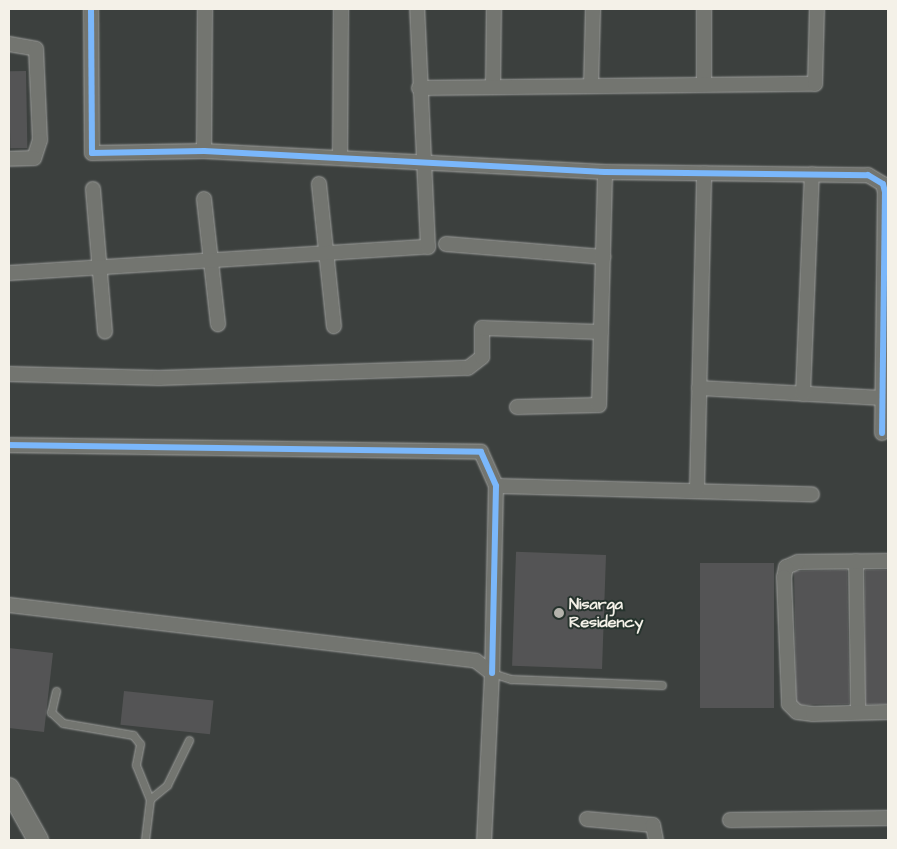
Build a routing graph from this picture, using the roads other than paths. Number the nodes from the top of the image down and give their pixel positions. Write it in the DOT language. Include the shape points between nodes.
graph roads {
  1 [pos="91,9"];
  2 [pos="205,9"];
  3 [pos="341,9"];
  4 [pos="417,9"];
  5 [pos="494,9"];
  6 [pos="593,9"];
  7 [pos="704,9"];
  8 [pos="817,9"];
  9 [pos="9,44"];
  10 [pos="704,84"];
  11 [pos="591,86"];
  12 [pos="493,87"];
  13 [pos="419,88"];
  14 [pos="204,151"];
  15 [pos="340,158"];
  16 [pos="9,159"];
  17 [pos="423,160"];
  18 [pos="605,172"];
  19 [pos="704,173"];
  20 [pos="812,174"];
  21 [pos="319,184"];
  22 [pos="93,189"];
  23 [pos="204,199"];
  24 [pos="446,244"];
  25 [pos="326,252"];
  26 [pos="603,257"];
  27 [pos="211,259"];
  28 [pos="102,266"];
  29 [pos="9,273"];
  30 [pos="218,324"];
  31 [pos="334,326"];
  32 [pos="105,331"];
  33 [pos="601,332"];
  34 [pos="9,374"];
  35 [pos="699,388"];
  36 [pos="803,394"];
  37 [pos="883,398"];
  38 [pos="517,407"];
  39 [pos="882,433"];
  40 [pos="9,445"];
  41 [pos="496,486"];
  42 [pos="697,490"];
  43 [pos="812,494"];
  44 [pos="888,560"];
  45 [pos="856,561"];
  46 [pos="9,605"];
  47 [pos="492,673"];
  48 [pos="662,686"];
  49 [pos="56,691"];
  50 [pos="858,712"];
  51 [pos="888,712"];
  52 [pos="189,740"];
  53 [pos="9,788"];
  54 [pos="150,799"];
  55 [pos="888,818"];
  56 [pos="587,819"];
  57 [pos="730,820"];
  58 [pos="38,840"];
  59 [pos="145,840"];
  60 [pos="484,840"];
  61 [pos="656,840"];
  1 -- 14 [label="street" via="92,153"];
  2 -- 14 [label="street"];
  3 -- 15 [label="street"];
  4 -- 13 [label="street"];
  5 -- 12 [label="street"];
  6 -- 11 [label="street"];
  7 -- 10 [label="street"];
  8 -- 10 [label="street" via="816,84"];
  9 -- 16 [label="street" via="36,49 40,140 34,158"];
  10 -- 11 [label="street"];
  11 -- 12 [label="street"];
  12 -- 13 [label="street"];
  13 -- 17 [label="street"];
  14 -- 15 [label="street"];
  15 -- 17 [label="street"];
  17 -- 18 [label="street"];
  17 -- 25 [label="street" via="428,247"];
  18 -- 19 [label="street"];
  18 -- 26 [label="street"];
  19 -- 20 [label="street"];
  19 -- 35 [label="street"];
  20 -- 36 [label="street"];
  20 -- 37 [label="street" via="868,175 883,184"];
  21 -- 25 [label="street"];
  22 -- 28 [label="street"];
  23 -- 27 [label="street"];
  24 -- 26 [label="street"];
  25 -- 27 [label="street"];
  25 -- 31 [label="street"];
  26 -- 33 [label="street"];
  27 -- 28 [label="street"];
  27 -- 30 [label="street"];
  28 -- 29 [label="street"];
  28 -- 32 [label="street"];
  33 -- 34 [label="street" via="482,328 482,357 468,368 159,378"];
  33 -- 38 [label="street" via="599,405"];
  35 -- 36 [label="street"];
  35 -- 42 [label="street"];
  36 -- 37 [label="street"];
  37 -- 39 [label="street"];
  40 -- 41 [label="street" via="481,452"];
  41 -- 42 [label="street"];
  41 -- 47 [label="street"];
  42 -- 43 [label="street"];
  44 -- 45 [label="street"];
  45 -- 50 [label="street"];
  45 -- 50 [label="street" via="798,562 786,567 784,577 789,704 797,712 813,714"];
  46 -- 47 [label="street" via="476,661"];
  47 -- 48 [label="lane" via="511,679"];
  47 -- 60 [label="street"];
  49 -- 54 [label="lane" via="51,712 63,723 132,735 140,744 136,765"];
  50 -- 51 [label="street"];
  52 -- 54 [label="lane" via="167,785"];
  53 -- 58 [label="street"];
  54 -- 59 [label="lane"];
  55 -- 57 [label="street"];
  56 -- 61 [label="street" via="653,824"];
}
